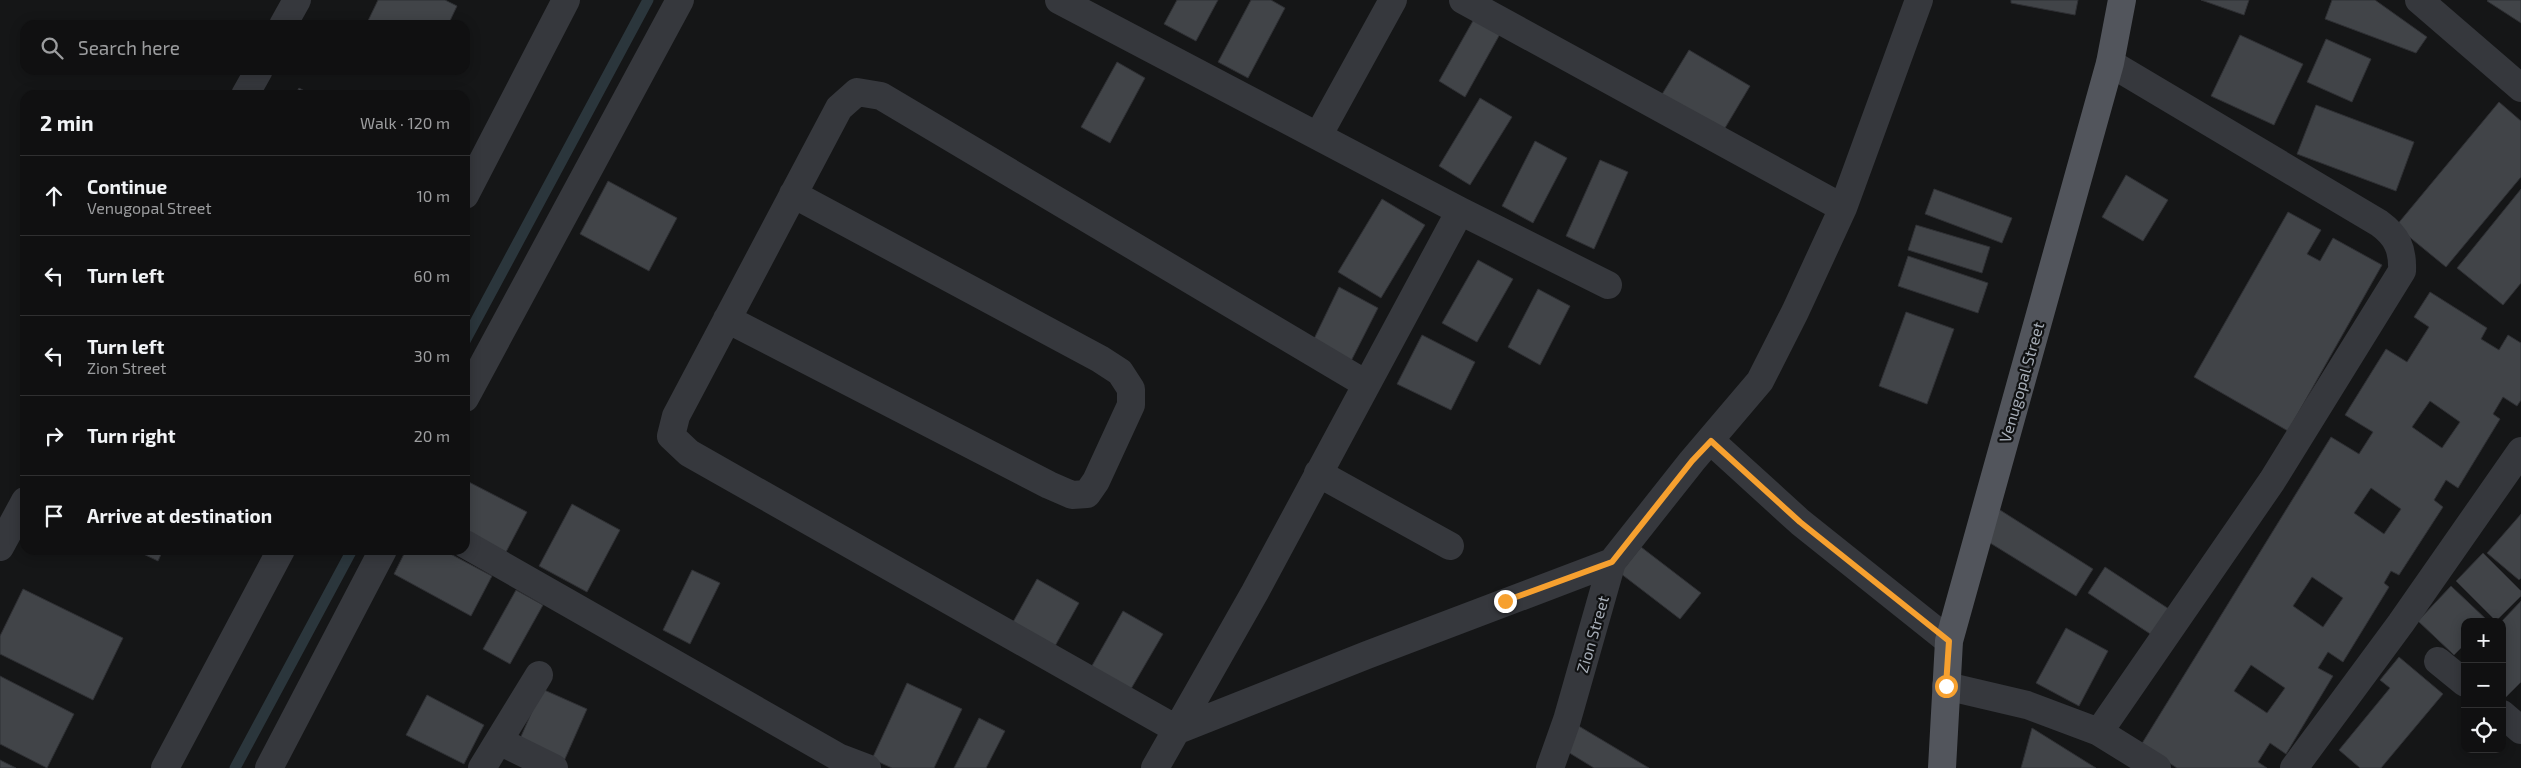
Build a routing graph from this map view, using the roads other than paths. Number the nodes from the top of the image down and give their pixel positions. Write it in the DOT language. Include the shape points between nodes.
graph roads {
  1 [pos="297,0"];
  2 [pos="566,0"];
  3 [pos="680,0"];
  4 [pos="1059,0"];
  5 [pos="1393,0"];
  6 [pos="1462,0"];
  7 [pos="1919,0"];
  8 [pos="2122,0"];
  9 [pos="2419,0"];
  10 [pos="286,20"];
  11 [pos="2110,63"];
  12 [pos="256,75"];
  13 [pos="2521,88"];
  14 [pos="248,90"];
  15 [pos="1318,136"];
  16 [pos="470,185"];
  17 [pos="793,194"];
  18 [pos="1843,208"];
  19 [pos="1460,211"];
  20 [pos="1608,285"];
  21 [pos="727,319"];
  22 [pos="1366,384"];
  23 [pos="470,389"];
  24 [pos="1711,441"];
  25 [pos="2521,451"];
  26 [pos="1318,473"];
  27 [pos="1450,546"];
  28 [pos="470,547"];
  29 [pos="278,555"];
  30 [pos="380,555"];
  31 [pos="1612,562"];
  32 [pos="1949,641"];
  33 [pos="2438,661"];
  34 [pos="539,675"];
  35 [pos="2461,680"];
  36 [pos="1946,686"];
  37 [pos="2506,717"];
  38 [pos="1178,730"];
  39 [pos="2521,730"];
  40 [pos="2099,732"];
  41 [pos="499,741"];
  42 [pos="835,762"];
  43 [pos="165,768"];
  44 [pos="269,768"];
  45 [pos="482,768"];
  46 [pos="554,768"];
  47 [pos="867,768"];
  48 [pos="1155,768"];
  49 [pos="1550,768"];
  50 [pos="1942,768"];
  51 [pos="2157,768"];
  52 [pos="2294,768"];
  1 -- 10 [label="street"];
  2 -- 16 [label="street"];
  3 -- 23 [label="street"];
  4 -- 15 [label="street"];
  5 -- 15 [label="street"];
  6 -- 18 [label="street"];
  7 -- 18 [label="street, Zion Street"];
  8 -- 11 [label="main road, Venugopal Street"];
  9 -- 13 [label="street"];
  11 -- 32 [label="main road, Venugopal Street"];
  11 -- 40 [label="street" via="2379,222 2399,242 2403,258 2402,271 2272,481"];
  12 -- 14 [label="street"];
  15 -- 19 [label="street"];
  17 -- 21 [label="street"];
  17 -- 21 [label="street" via="1120,372 1132,389 1131,405 1096,481 1087,494 1072,495 1049,486"];
  17 -- 22 [label="street" via="839,108 857,92 881,96"];
  18 -- 24 [label="street, Zion Street" via="1760,381"];
  19 -- 20 [label="street"];
  19 -- 22 [label="street"];
  21 -- 38 [label="street" via="676,416 672,436 689,453"];
  22 -- 26 [label="street"];
  24 -- 31 [label="street, Zion Street"];
  24 -- 32 [label="street" via="1800,522"];
  25 -- 52 [label="street" via="2401,624"];
  26 -- 27 [label="street"];
  26 -- 38 [label="street"];
  28 -- 42 [label="street"];
  29 -- 43 [label="street"];
  30 -- 44 [label="street"];
  31 -- 38 [label="street"];
  31 -- 49 [label="street, Zion Street"];
  32 -- 36 [label="main road, Venugopal Street"];
  33 -- 35 [label="street"];
  34 -- 41 [label="street"];
  36 -- 40 [label="street" via="2027,705"];
  36 -- 50 [label="main road, Venugopal Street"];
  37 -- 39 [label="street"];
  38 -- 48 [label="street"];
  40 -- 51 [label="street"];
  41 -- 45 [label="street"];
  41 -- 46 [label="street"];
  42 -- 47 [label="street"];
}
